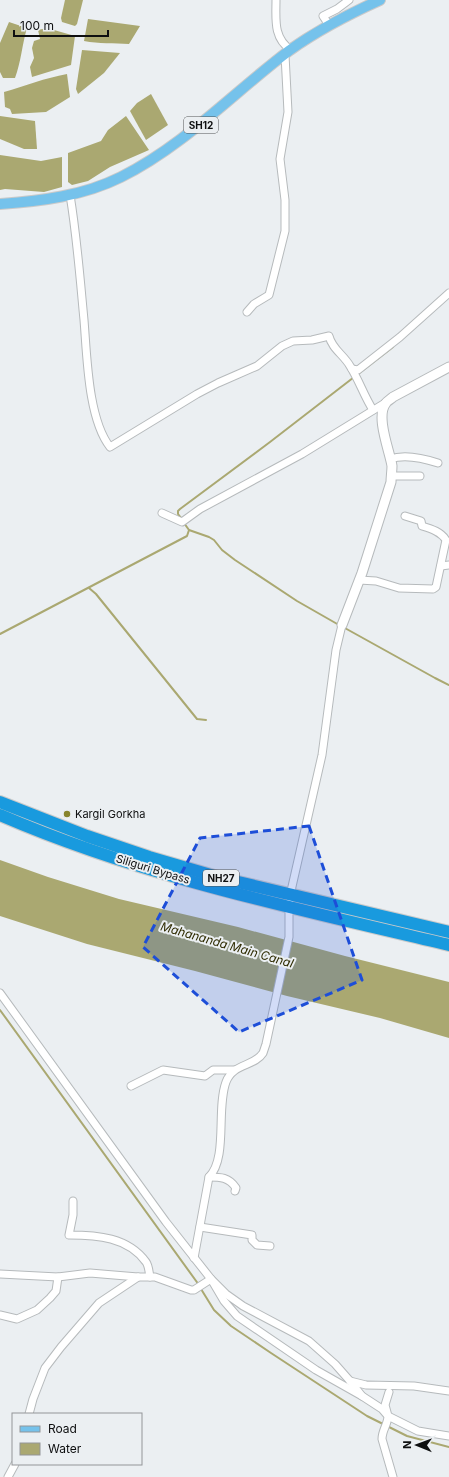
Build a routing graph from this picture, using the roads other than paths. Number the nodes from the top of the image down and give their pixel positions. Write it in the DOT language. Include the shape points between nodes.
graph roads {
  1 [pos="276,0"];
  2 [pos="349,0"];
  3 [pos="380,0"];
  4 [pos="329,25"];
  5 [pos="288,52"];
  6 [pos="70,195"];
  7 [pos="0,204"];
  8 [pos="449,293"];
  9 [pos="247,312"];
  10 [pos="449,368"];
  11 [pos="353,370"];
  12 [pos="385,403"];
  13 [pos="373,410"];
  14 [pos="390,459"];
  15 [pos="438,463"];
  16 [pos="392,476"];
  17 [pos="420,476"];
  18 [pos="162,513"];
  19 [pos="405,516"];
  20 [pos="449,565"];
  21 [pos="441,566"];
  22 [pos="358,580"];
  23 [pos="342,627"];
  24 [pos="0,802"];
  25 [pos="0,814"];
  26 [pos="290,900"];
  27 [pos="449,932"];
  28 [pos="449,945"];
  29 [pos="0,994"];
  30 [pos="234,1070"];
  31 [pos="131,1086"];
  32 [pos="209,1177"];
  33 [pos="235,1191"];
  34 [pos="73,1200"];
  35 [pos="200,1227"];
  36 [pos="270,1246"];
  37 [pos="194,1258"];
  38 [pos="0,1274"];
  39 [pos="58,1277"];
  40 [pos="138,1277"];
  41 [pos="150,1277"];
  42 [pos="209,1280"];
  43 [pos="0,1315"];
  44 [pos="350,1381"];
  45 [pos="449,1391"];
  46 [pos="389,1392"];
  47 [pos="362,1396"];
  48 [pos="29,1413"];
  49 [pos="388,1418"];
  50 [pos="449,1436"];
  51 [pos="15,1465"];
  52 [pos="8,1477"];
  53 [pos="393,1477"];
  1 -- 5 [label="street" via="278,34"];
  2 -- 4 [label="street" via="323,16"];
  3 -- 4 [label="main road, SH12"];
  4 -- 5 [label="main road, SH12"];
  5 -- 6 [label="main road, SH12" via="199,127 150,162 120,178"];
  5 -- 9 [label="street" via="288,112 280,159 285,200 285,231 269,295 254,304"];
  6 -- 7 [label="main road, SH12"];
  6 -- 11 [label="street" via="94,414 104,440 110,447 197,394 257,366 282,346 293,341 329,336 334,347"];
  8 -- 11 [label="street" via="358,370"];
  10 -- 12 [label="street"];
  11 -- 13 [label="street"];
  12 -- 13 [label="street"];
  12 -- 14 [label="street" via="382,421"];
  13 -- 18 [label="street" via="302,454 212,502 184,521"];
  14 -- 15 [label="street" via="397,456 414,457"];
  14 -- 16 [label="street"];
  16 -- 17 [label="street"];
  16 -- 22 [label="street"];
  19 -- 21 [label="street" via="421,521 422,526 438,532 446,540"];
  20 -- 21 [label="street"];
  21 -- 22 [label="street" via="436,587 433,589 399,588 376,581"];
  22 -- 23 [label="street"];
  23 -- 26 [label="street" via="336,650 322,755"];
  24 -- 26 [label="highway, NH27" via="149,857"];
  25 -- 26 [label="highway, Siliguri Bypass / NH27" via="94,851 160,872"];
  26 -- 27 [label="highway, NH27"];
  26 -- 28 [label="highway, Siliguri Bypass / NH27"];
  26 -- 30 [label="street" via="289,937 266,1044 258,1058"];
  29 -- 37 [label="street"];
  30 -- 31 [label="street" via="213,1070 205,1076 163,1070"];
  30 -- 32 [label="street" via="229,1075 223,1092 219,1155 214,1172"];
  32 -- 33 [label="street" via="225,1178 234,1184"];
  32 -- 35 [label="street"];
  34 -- 41 [label="street" via="69,1235 106,1238 126,1244 147,1263"];
  35 -- 36 [label="street" via="252,1235 252,1240 257,1245"];
  35 -- 37 [label="street"];
  37 -- 42 [label="street"];
  38 -- 39 [label="street"];
  39 -- 40 [label="street" via="90,1273"];
  39 -- 43 [label="street" via="56,1290 37,1310 17,1319"];
  40 -- 41 [label="street"];
  40 -- 48 [label="street" via="99,1304 61,1347 46,1368"];
  41 -- 42 [label="street" via="194,1290"];
  42 -- 44 [label="street" via="243,1306 308,1341"];
  42 -- 47 [label="street" via="237,1316 316,1370"];
  44 -- 45 [label="street" via="366,1385 414,1386"];
  44 -- 47 [label="street"];
  46 -- 49 [label="street" via="386,1405"];
  47 -- 49 [label="street" via="382,1409"];
  49 -- 50 [label="street" via="418,1431"];
  49 -- 53 [label="street" via="382,1434"];
  51 -- 52 [label="street"];
}
